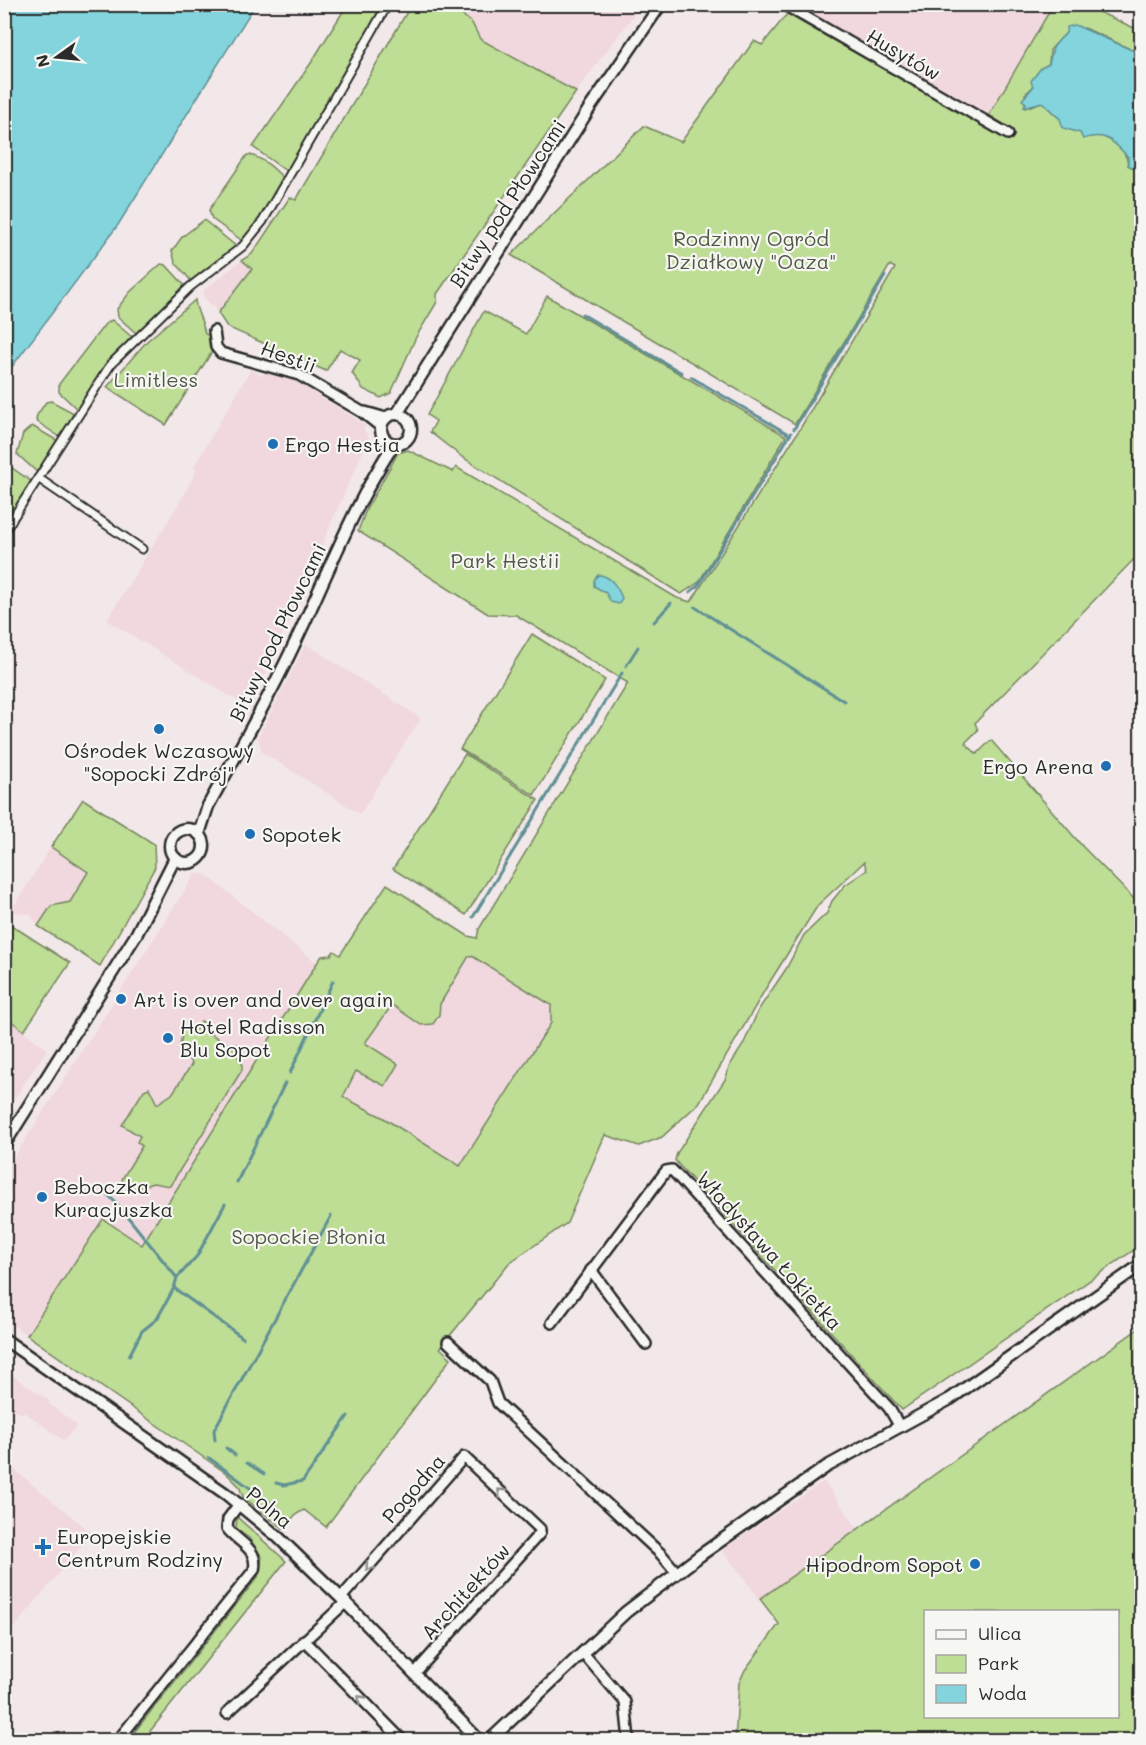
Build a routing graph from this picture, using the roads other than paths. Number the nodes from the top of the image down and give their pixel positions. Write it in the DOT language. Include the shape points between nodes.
graph roads {
  1 [pos="388,4"];
  2 [pos="660,4"];
  3 [pos="783,4"];
  4 [pos="1008,134"];
  5 [pos="214,331"];
  6 [pos="393,419"];
  7 [pos="390,442"];
  8 [pos="38,478"];
  9 [pos="4,532"];
  10 [pos="142,549"];
  11 [pos="194,831"];
  12 [pos="180,860"];
  13 [pos="4,1145"];
  14 [pos="1142,1264"];
  15 [pos="591,1270"];
  16 [pos="552,1323"];
  17 [pos="4,1340"];
  18 [pos="448,1342"];
  19 [pos="646,1344"];
  20 [pos="900,1426"];
  21 [pos="239,1504"];
  22 [pos="540,1533"];
  23 [pos="677,1573"];
  24 [pos="344,1600"];
  25 [pos="304,1640"];
  26 [pos="583,1653"];
  27 [pos="415,1673"];
  28 [pos="227,1713"];
  29 [pos="118,1740"];
  30 [pos="402,1740"];
  31 [pos="479,1740"];
  32 [pos="489,1740"];
  33 [pos="629,1740"];
  1 -- 8 [label="street" via="263,221 243,246 190,286 119,355"];
  2 -- 6 [label="street, Bitwy pod Płowcami" via="593,102"];
  3 -- 4 [label="street, Husytów"];
  5 -- 6 [label="street, Hestii" via="221,352 298,375 362,412"];
  6 -- 7 [label="street"];
  6 -- 7 [label="street, Bitwy pod Płowcami" via="412,427 406,441"];
  7 -- 11 [label="street, Bitwy pod Płowcami" via="299,634"];
  8 -- 9 [label="street"];
  8 -- 10 [label="street"];
  11 -- 12 [label="street" via="179,831 173,837 170,846"];
  11 -- 12 [label="street, Bitwy pod Płowcami" via="204,846 202,854 193,862"];
  12 -- 13 [label="street, Bitwy pod Płowcami"];
  14 -- 20 [label="street" via="950,1399"];
  15 -- 16 [label="street, Władysława Łokietka"];
  15 -- 19 [label="street"];
  15 -- 20 [label="street, Władysława Łokietka" via="666,1171 672,1170 889,1408"];
  17 -- 21 [label="street, Polna"];
  18 -- 23 [label="street" via="490,1381 498,1403"];
  20 -- 23 [label="street" via="826,1467"];
  21 -- 24 [label="street, Polna"];
  21 -- 29 [label="street" via="228,1519 227,1528 253,1552 254,1570"];
  22 -- 24 [label="street, Pogodna, one-way" via="464,1457"];
  22 -- 27 [label="street, Architektów"];
  23 -- 26 [label="street"];
  24 -- 25 [label="street"];
  24 -- 27 [label="street, Polna"];
  25 -- 28 [label="street"];
  30 -- 25 [label="street, one-way"];
  26 -- 32 [label="street"];
  26 -- 33 [label="street" via="622,1697"];
  27 -- 31 [label="street, Polna"];
}
